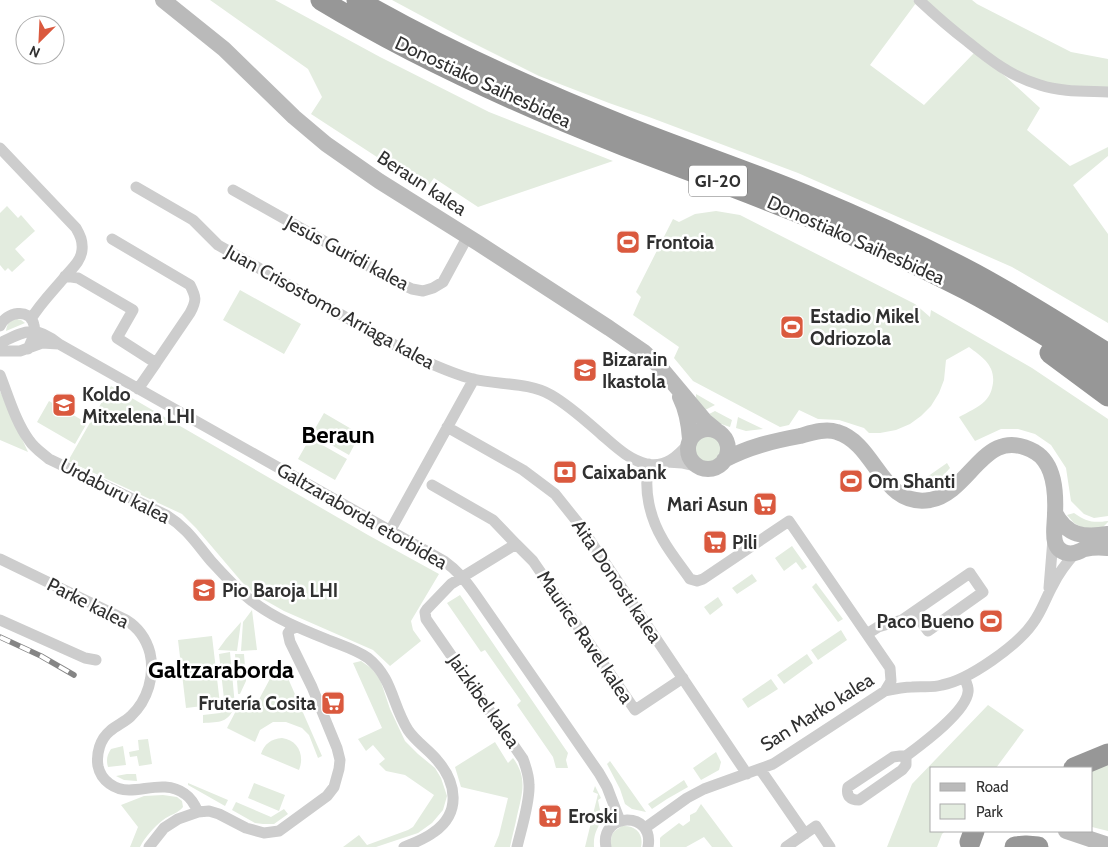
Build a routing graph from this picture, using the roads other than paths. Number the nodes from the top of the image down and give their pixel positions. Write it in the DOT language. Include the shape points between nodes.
graph roads {
  1 [pos="163,0"];
  2 [pos="321,0"];
  3 [pos="357,0"];
  4 [pos="919,0"];
  5 [pos="1108,92"];
  6 [pos="0,148"];
  7 [pos="136,187"];
  8 [pos="233,190"];
  9 [pos="468,236"];
  10 [pos="112,239"];
  11 [pos="962,267"];
  12 [pos="65,276"];
  13 [pos="993,306"];
  14 [pos="31,319"];
  15 [pos="0,325"];
  16 [pos="34,331"];
  17 [pos="1108,338"];
  18 [pos="0,343"];
  19 [pos="59,344"];
  20 [pos="28,349"];
  21 [pos="0,351"];
  22 [pos="1108,354"];
  23 [pos="156,363"];
  24 [pos="0,375"];
  25 [pos="1108,375"];
  26 [pos="474,379"];
  27 [pos="672,382"];
  28 [pos="138,388"];
  29 [pos="1108,396"];
  30 [pos="447,427"];
  31 [pos="717,431"];
  32 [pos="689,441"];
  33 [pos="764,443"];
  34 [pos="724,460"];
  35 [pos="667,462"];
  36 [pos="649,464"];
  37 [pos="699,467"];
  38 [pos="432,486"];
  39 [pos="1055,513"];
  40 [pos="390,531"];
  41 [pos="1054,532"];
  42 [pos="1105,538"];
  43 [pos="516,544"];
  44 [pos="1108,548"];
  45 [pos="1075,553"];
  46 [pos="0,559"];
  47 [pos="463,576"];
  48 [pos="1048,595"];
  49 [pos="914,612"];
  50 [pos="0,620"];
  51 [pos="297,627"];
  52 [pos="867,634"];
  53 [pos="96,660"];
  54 [pos="890,668"];
  55 [pos="964,677"];
  56 [pos="683,678"];
  57 [pos="922,687"];
  58 [pos="885,690"];
  59 [pos="1108,754"];
  60 [pos="906,756"];
  61 [pos="1076,767"];
  62 [pos="760,769"];
  63 [pos="747,774"];
  64 [pos="198,812"];
  65 [pos="620,820"];
  66 [pos="645,828"];
  67 [pos="1069,832"];
  68 [pos="805,834"];
  69 [pos="1108,845"];
  70 [pos="149,847"];
  71 [pos="404,847"];
  72 [pos="517,847"];
  73 [pos="606,847"];
  74 [pos="648,847"];
  75 [pos="786,847"];
  76 [pos="830,847"];
  77 [pos="1015,847"];
  78 [pos="1038,847"];
  1 -- 9 [label="street, Beraun kalea" via="224,49 326,144"];
  2 -- 13 [label="highway, Donostiako Saihesbidea / GI-20" via="414,52 508,97 834,227 916,264"];
  3 -- 11 [label="highway, Donostiako Saihesbidea / GI-20" via="422,36 516,80 805,195"];
  4 -- 5 [label="street" via="986,56 1019,78 1061,90"];
  6 -- 12 [label="street" via="80,235 80,257"];
  7 -- 26 [label="street, Juan Crisostomo Arriaga kalea" via="193,220 218,245 416,357"];
  8 -- 9 [label="street, Jesús Guridi kalea" via="412,289 423,291 443,282"];
  9 -- 27 [label="street, Beraun kalea" via="644,352"];
  10 -- 23 [label="street" via="190,284 196,297 190,313"];
  11 -- 17 [label="highway" via="1017,285"];
  11 -- 22 [label="highway, Donostiako Saihesbidea / GI-20"];
  12 -- 14 [label="street"];
  12 -- 23 [label="street" via="78,278 133,310 117,338"];
  13 -- 25 [label="highway, Donostiako Saihesbidea / GI-20"];
  13 -- 29 [label="highway" via="1010,324"];
  14 -- 15 [label="street" via="18,313 5,318"];
  14 -- 16 [label="street"];
  16 -- 18 [label="street"];
  16 -- 19 [label="street, Galtzaraborda etorbidea" via="49,335"];
  16 -- 20 [label="street"];
  19 -- 20 [label="street" via="42,343"];
  19 -- 28 [label="street, Galtzaraborda etorbidea"];
  20 -- 21 [label="street"];
  23 -- 28 [label="street"];
  24 -- 51 [label="street, Urdaburu kalea" via="22,430 39,451 176,522 243,594 272,615"];
  26 -- 30 [label="street"];
  26 -- 36 [label="street, Juan Crisostomo Arriaga kalea" via="549,393 621,451"];
  27 -- 31 [label="street, Beraun kalea"];
  27 -- 32 [label="street, Beraun kalea" via="686,410"];
  28 -- 40 [label="street, Galtzaraborda etorbidea"];
  30 -- 40 [label="street"];
  30 -- 56 [label="street, Aita Donosti kalea" via="524,470 554,494 580,524"];
  31 -- 32 [label="street" via="698,431"];
  31 -- 33 [label="street"];
  31 -- 34 [label="street" via="723,435 728,448"];
  32 -- 35 [label="street"];
  32 -- 37 [label="street" via="688,454"];
  33 -- 34 [label="street"];
  33 -- 39 [label="street" via="823,430 837,432 860,446 892,488 901,495 921,500 931,500 956,488 994,450 1022,446 1046,462 1052,475"];
  34 -- 37 [label="street" via="714,468"];
  35 -- 36 [label="street, Juan Crisostomo Arriaga kalea"];
  35 -- 37 [label="street, Juan Crisostomo Arriaga kalea"];
  36 -- 52 [label="street" via="648,505 662,540 690,579 697,581 703,578 789,521"];
  38 -- 43 [label="street, Maurice Ravel kalea" via="493,520"];
  39 -- 41 [label="street"];
  39 -- 42 [label="street" via="1071,531"];
  40 -- 47 [label="street, Galtzaraborda etorbidea" via="444,561"];
  41 -- 45 [label="street" via="1060,549"];
  41 -- 48 [label="street, San Marko kalea"];
  42 -- 45 [label="street, San Marko kalea" via="1085,543"];
  43 -- 47 [label="street"];
  43 -- 56 [label="street, Maurice Ravel kalea" via="533,561 635,710"];
  44 -- 45 [label="street" via="1093,547"];
  45 -- 48 [label="street, San Marko kalea"];
  46 -- 64 [label="street, Parke kalea" via="126,620 144,637 152,666 147,692 132,715 106,735 98,755 99,767 104,778 122,790 158,787 180,791 193,802"];
  47 -- 65 [label="street, Galtzaraborda etorbidea" via="599,773"];
  47 -- 72 [label="street, Jaizkibel kalea" via="427,608 426,619 523,759 529,786"];
  48 -- 55 [label="street, San Marko kalea" via="1025,632 1002,653"];
  49 -- 49 [label="street" via="970,573 983,592 928,631"];
  49 -- 52 [label="street" via="902,620 878,626"];
  50 -- 53 [label="street"];
  51 -- 64 [label="street" via="288,633 290,642 312,687 340,760 334,787 328,796 279,832 264,833 219,814"];
  51 -- 71 [label="street, Urdaburu kalea" via="353,650 377,666 409,732 446,771 453,794 452,812 433,834"];
  52 -- 54 [label="street"];
  54 -- 57 [label="street" via="902,680"];
  54 -- 58 [label="street" via="890,681"];
  55 -- 57 [label="street, San Marko kalea" via="944,685"];
  55 -- 60 [label="street" via="968,694 963,705 938,731"];
  56 -- 63 [label="street, Aita Donosti kalea"];
  57 -- 58 [label="street, San Marko kalea"];
  58 -- 62 [label="street, San Marko kalea" via="773,764"];
  59 -- 61 [label="highway"];
  60 -- 60 [label="street" via="893,757 848,787 849,797 859,800 902,770"];
  62 -- 63 [label="street, San Marko kalea"];
  62 -- 68 [label="street"];
  63 -- 66 [label="street, San Marko kalea" via="687,798"];
  64 -- 70 [label="street" via="164,828"];
  65 -- 66 [label="street" via="631,820"];
  65 -- 73 [label="street" via="607,832"];
  66 -- 74 [label="street"];
  67 -- 69 [label="street"];
  68 -- 75 [label="street"];
  68 -- 76 [label="street" via="816,826"];
  77 -- 78 [label="highway"];
}
